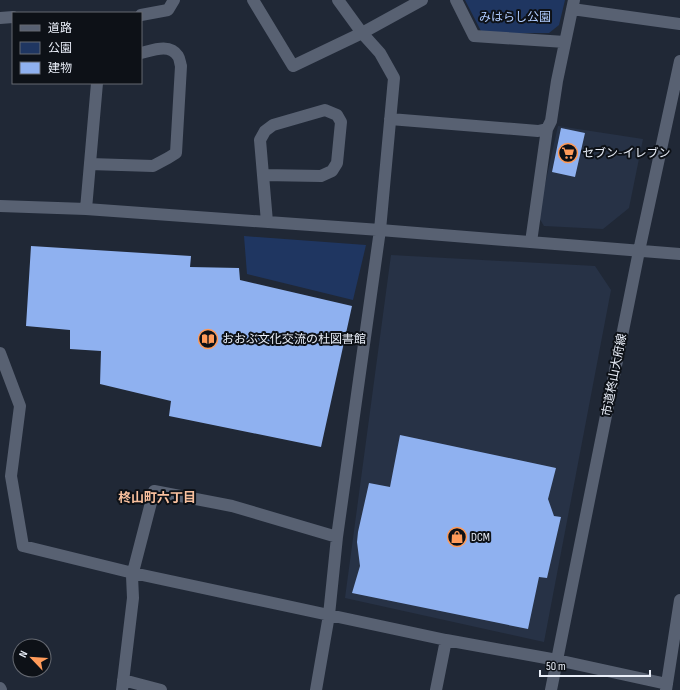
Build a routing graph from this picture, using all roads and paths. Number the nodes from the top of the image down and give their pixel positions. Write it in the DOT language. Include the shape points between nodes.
graph roads {
  1 [pos="174,0"];
  2 [pos="253,0"];
  3 [pos="338,0"];
  4 [pos="422,0"];
  5 [pos="456,0"];
  6 [pos="573,5"];
  7 [pos="142,15"];
  8 [pos="12,17"];
  9 [pos="0,18"];
  10 [pos="680,24"];
  11 [pos="362,33"];
  12 [pos="565,42"];
  13 [pos="142,53"];
  14 [pos="680,61"];
  15 [pos="97,84"];
  16 [pos="390,119"];
  17 [pos="547,129"];
  18 [pos="90,164"];
  19 [pos="263,175"];
  20 [pos="0,206"];
  21 [pos="86,209"];
  22 [pos="268,222"];
  23 [pos="380,230"];
  24 [pos="531,242"];
  25 [pos="639,251"];
  26 [pos="680,254"];
  27 [pos="0,353"];
  28 [pos="337,536"];
  29 [pos="133,573"];
  30 [pos="679,607"];
  31 [pos="329,615"];
  32 [pos="446,640"];
  33 [pos="557,660"];
  34 [pos="122,685"];
  35 [pos="666,687"];
  36 [pos="161,690"];
  37 [pos="316,690"];
  38 [pos="436,690"];
  39 [pos="551,690"];
  1 -- 7 [label="street" via="168,10"];
  2 -- 11 [label="street" via="293,66"];
  3 -- 11 [label="street"];
  4 -- 11 [label="street"];
  5 -- 12 [label="street" via="474,36"];
  6 -- 10 [label="street"];
  6 -- 12 [label="street"];
  8 -- 9 [label="street"];
  11 -- 16 [label="street" via="380,53 394,78"];
  12 -- 17 [label="street" via="551,121"];
  13 -- 18 [label="street" via="165,48 173,51 178,57 181,66 176,153 153,166"];
  14 -- 25 [label="street, 市道柊山大府線"];
  15 -- 18 [label="street"];
  16 -- 17 [label="street"];
  16 -- 23 [label="street"];
  17 -- 24 [label="street"];
  18 -- 21 [label="street"];
  19 -- 19 [label="street" via="260,140 273,125 325,110 337,115 341,122 337,163 332,171 320,176"];
  19 -- 22 [label="street"];
  20 -- 21 [label="street"];
  21 -- 22 [label="street"];
  22 -- 23 [label="street"];
  23 -- 24 [label="street"];
  23 -- 28 [label="street"];
  24 -- 25 [label="street"];
  25 -- 26 [label="street"];
  25 -- 33 [label="street, 市道柊山大府線"];
  27 -- 29 [label="street" via="20,406 11,476 23,546"];
  28 -- 29 [label="street" via="232,506 154,491"];
  28 -- 31 [label="street"];
  29 -- 31 [label="street"];
  29 -- 34 [label="street" via="133,598"];
  30 -- 35 [label="street"];
  31 -- 32 [label="street"];
  31 -- 37 [label="street"];
  32 -- 33 [label="street"];
  32 -- 38 [label="street"];
  33 -- 35 [label="street"];
  33 -- 39 [label="street, 市道柊山大府線"];
  34 -- 36 [label="street"];
}
